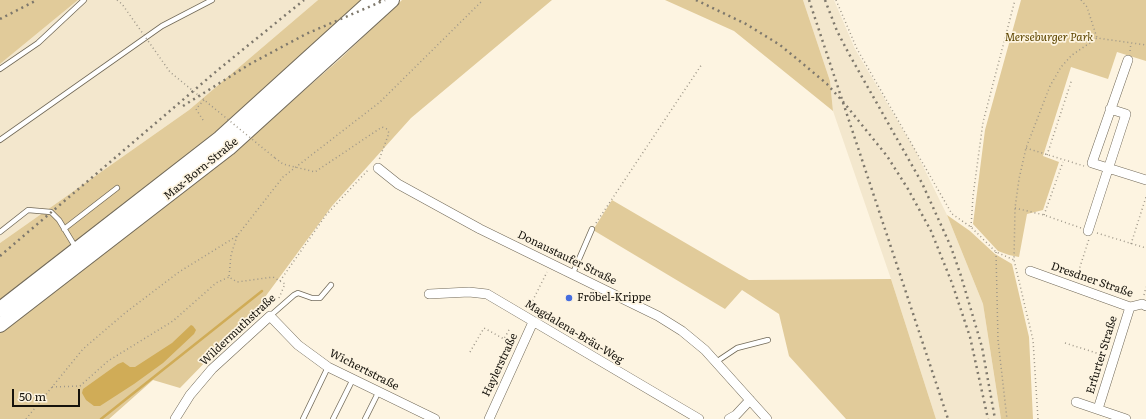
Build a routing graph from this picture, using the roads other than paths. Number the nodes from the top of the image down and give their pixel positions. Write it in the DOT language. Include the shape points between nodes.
graph roads {
  1 [pos="84,0"];
  2 [pos="212,0"];
  3 [pos="372,0"];
  4 [pos="392,0"];
  5 [pos="1128,60"];
  6 [pos="0,69"];
  7 [pos="1110,109"];
  8 [pos="0,140"];
  9 [pos="378,168"];
  10 [pos="1108,168"];
  11 [pos="1146,180"];
  12 [pos="117,188"];
  13 [pos="64,229"];
  14 [pos="592,230"];
  15 [pos="0,232"];
  16 [pos="1089,234"];
  17 [pos="77,250"];
  18 [pos="1030,271"];
  19 [pos="572,273"];
  20 [pos="331,285"];
  21 [pos="429,294"];
  22 [pos="1146,306"];
  23 [pos="1130,307"];
  24 [pos="0,309"];
  25 [pos="270,316"];
  26 [pos="533,322"];
  27 [pos="0,325"];
  28 [pos="768,340"];
  29 [pos="716,362"];
  30 [pos="328,367"];
  31 [pos="353,379"];
  32 [pos="379,391"];
  33 [pos="750,400"];
  34 [pos="1076,402"];
  35 [pos="1098,409"];
  36 [pos="424,417"];
  37 [pos="175,419"];
  38 [pos="302,419"];
  39 [pos="333,419"];
  40 [pos="365,419"];
  41 [pos="435,419"];
  42 [pos="489,419"];
  43 [pos="699,419"];
  44 [pos="729,419"];
  45 [pos="767,419"];
  46 [pos="1126,419"];
  1 -- 6 [label="lane" via="38,43"];
  2 -- 8 [label="lane" via="162,26"];
  3 -- 17 [label="main road, Max-Born-Straße" via="220,138"];
  4 -- 27 [label="main road, Max-Born-Straße" via="229,148"];
  5 -- 7 [label="street"];
  7 -- 10 [label="street" via="1092,163"];
  7 -- 10 [label="street" via="1126,114"];
  9 -- 19 [label="street, Donaustaufer Straße" via="398,184 480,229"];
  10 -- 11 [label="street"];
  10 -- 16 [label="street"];
  12 -- 13 [label="lane"];
  13 -- 15 [label="lane" via="51,212 28,210"];
  13 -- 17 [label="lane"];
  14 -- 19 [label="lane"];
  17 -- 24 [label="main road, Max-Born-Straße"];
  18 -- 23 [label="street, Dresdner Straße"];
  19 -- 29 [label="street, Donaustaufer Straße" via="658,316 682,331"];
  20 -- 25 [label="lane, Wildermuthstraße" via="320,298 298,293 294,295"];
  21 -- 26 [label="street, Magdalena-Bräu-Weg" via="487,294"];
  22 -- 23 [label="street, Dresdner Straße" via="1142,304"];
  23 -- 35 [label="street, Erfurter Straße"];
  25 -- 30 [label="street, Wichertstraße" via="298,345"];
  25 -- 37 [label="street, Wildermuthstraße" via="212,368"];
  26 -- 42 [label="street, Haylerstraße"];
  26 -- 43 [label="street, Magdalena-Bräu-Weg"];
  28 -- 29 [label="lane" via="737,348"];
  29 -- 33 [label="street, Donaustaufer Straße"];
  30 -- 31 [label="street, Wichertstraße"];
  30 -- 38 [label="lane"];
  31 -- 32 [label="street, Wichertstraße"];
  31 -- 39 [label="lane"];
  32 -- 36 [label="street, Wichertstraße"];
  32 -- 40 [label="lane"];
  33 -- 44 [label="street"];
  33 -- 45 [label="street, Donaustaufer Straße"];
  34 -- 35 [label="street, Erfurter Straße"];
  35 -- 46 [label="street, Erfurter Straße"];
  36 -- 41 [label="street, Wichertstraße"];
}
